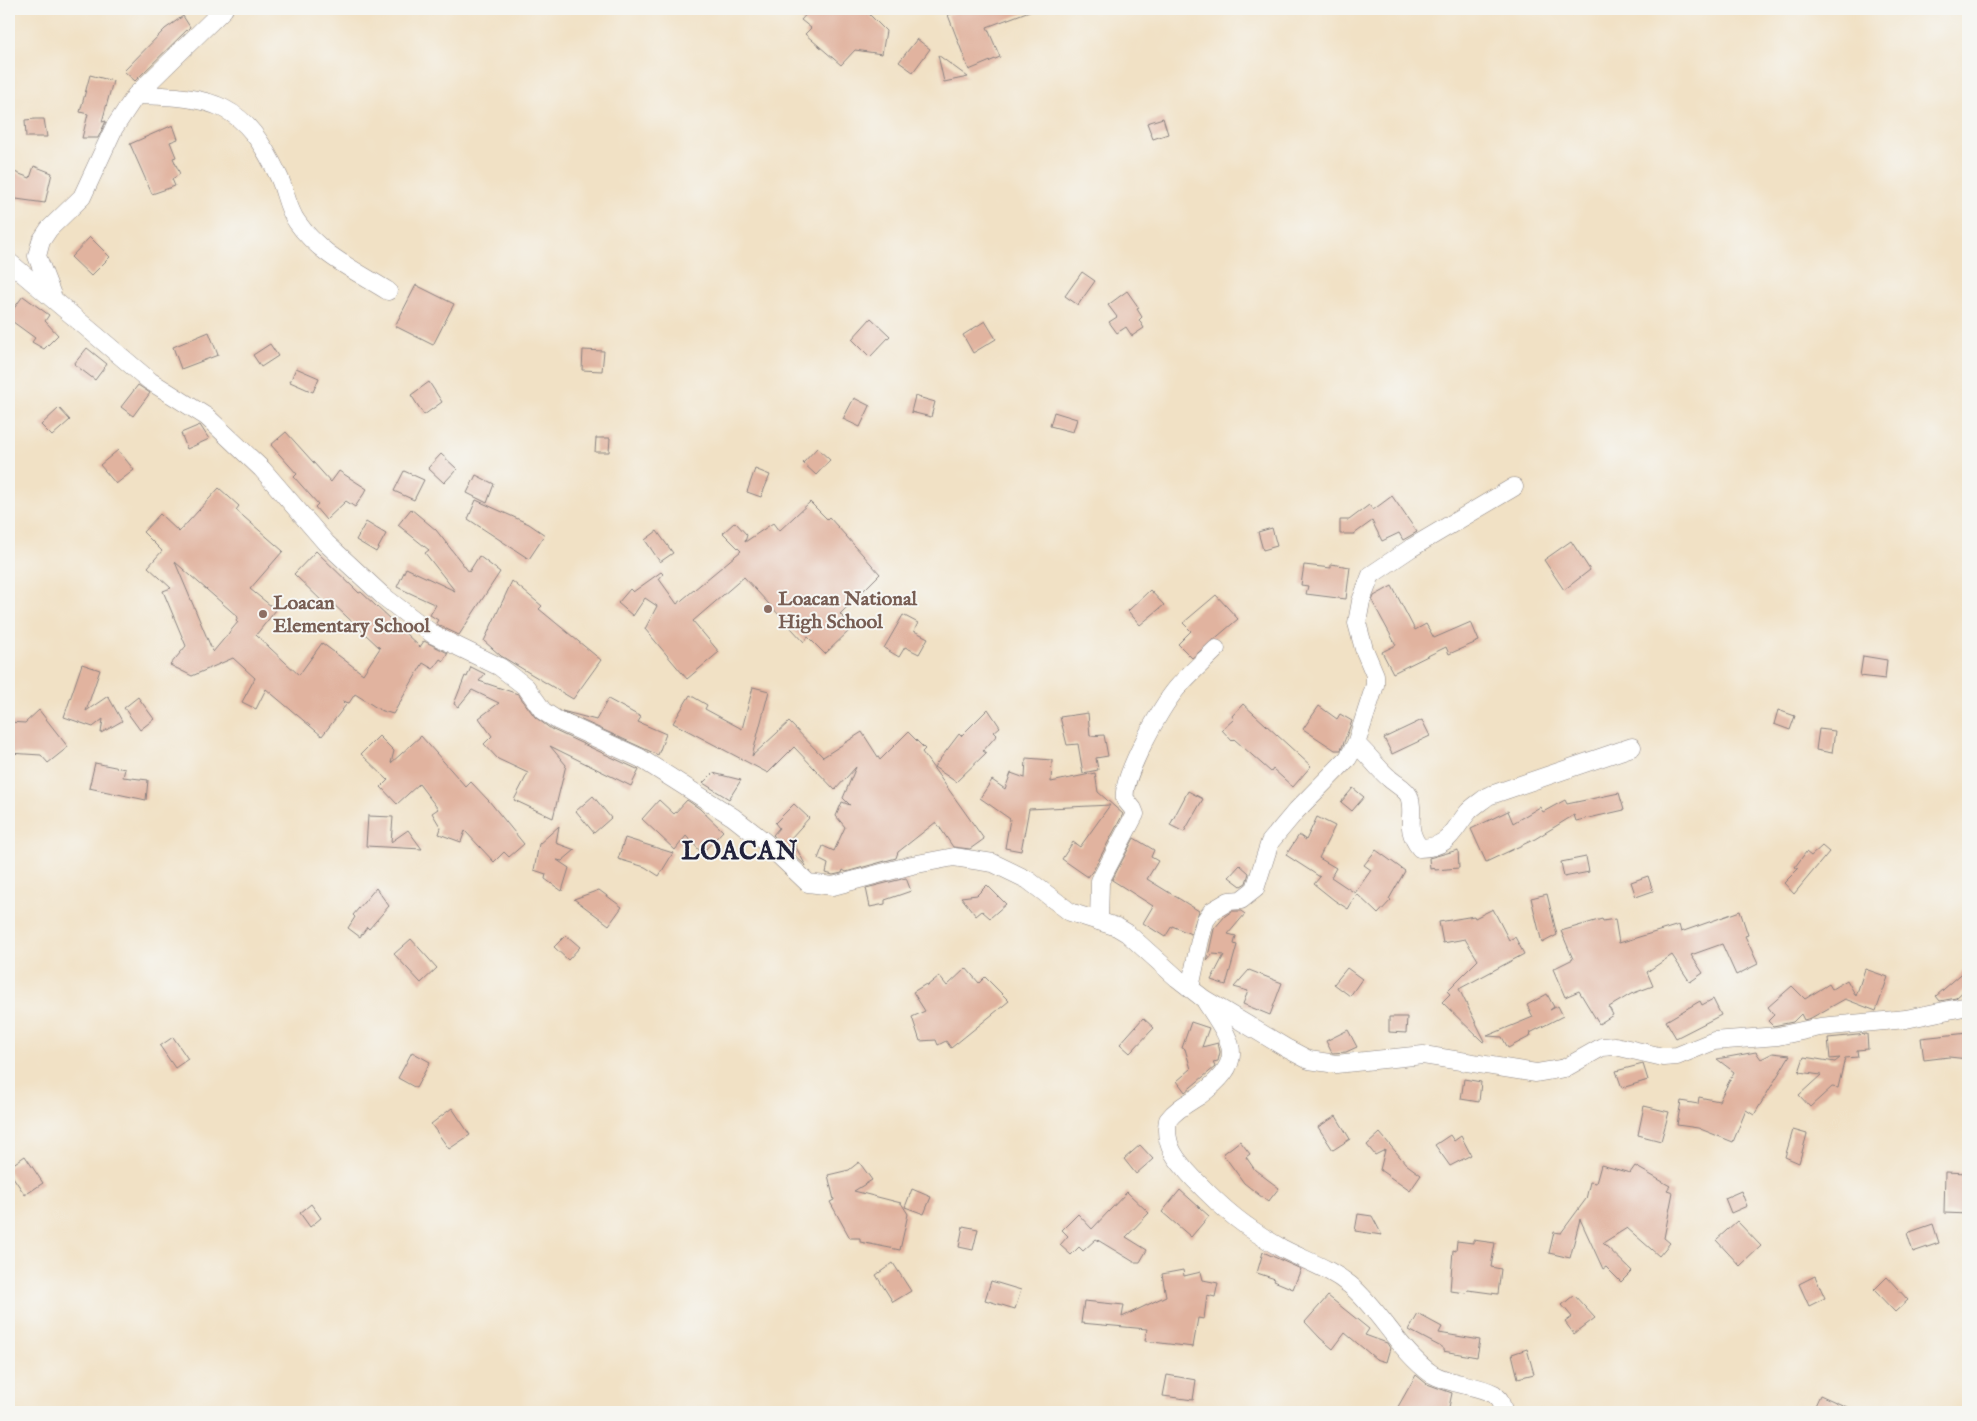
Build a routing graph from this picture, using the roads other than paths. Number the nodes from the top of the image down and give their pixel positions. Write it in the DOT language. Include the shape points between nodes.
graph roads {
  1 [pos="224,9"];
  2 [pos="136,95"];
  3 [pos="9,262"];
  4 [pos="388,291"];
  5 [pos="53,298"];
  6 [pos="1514,487"];
  7 [pos="1216,649"];
  8 [pos="1356,744"];
  9 [pos="1632,747"];
  10 [pos="1099,921"];
  11 [pos="1190,988"];
  12 [pos="1204,999"];
  13 [pos="1968,1006"];
  14 [pos="1504,1412"];
  1 -- 2 [label="street"];
  2 -- 4 [label="street" via="203,100 235,113 262,143 297,223 320,248"];
  2 -- 5 [label="street" via="114,128 82,197 41,241 36,256"];
  3 -- 5 [label="street"];
  5 -- 10 [label="street" via="150,381 207,417 262,469 326,543 383,596 434,636 500,668 526,687 543,711 557,720 640,758 733,817 808,883 833,886 912,865 954,857 967,858 1011,870 1070,912"];
  6 -- 8 [label="street" via="1410,548 1371,575 1357,623 1375,675 1375,685"];
  7 -- 10 [label="street" via="1177,688 1127,776 1125,798 1134,814 1100,881"];
  8 -- 9 [label="street" via="1408,794 1411,804 1409,821 1420,848 1448,840 1470,811 1488,796"];
  8 -- 11 [label="street" via="1348,758 1270,842 1255,889 1241,900 1228,900 1212,911 1200,940"];
  10 -- 11 [label="street" via="1127,933"];
  11 -- 12 [label="street"];
  12 -- 13 [label="street" via="1308,1060 1336,1064 1423,1055 1536,1073 1565,1068 1602,1047 1615,1046 1677,1056 1714,1041 1906,1020"];
  12 -- 14 [label="street" via="1228,1038 1230,1062 1221,1077 1168,1120 1167,1145 1179,1164 1233,1218 1285,1250 1337,1274 1434,1375 1494,1394"];
}
